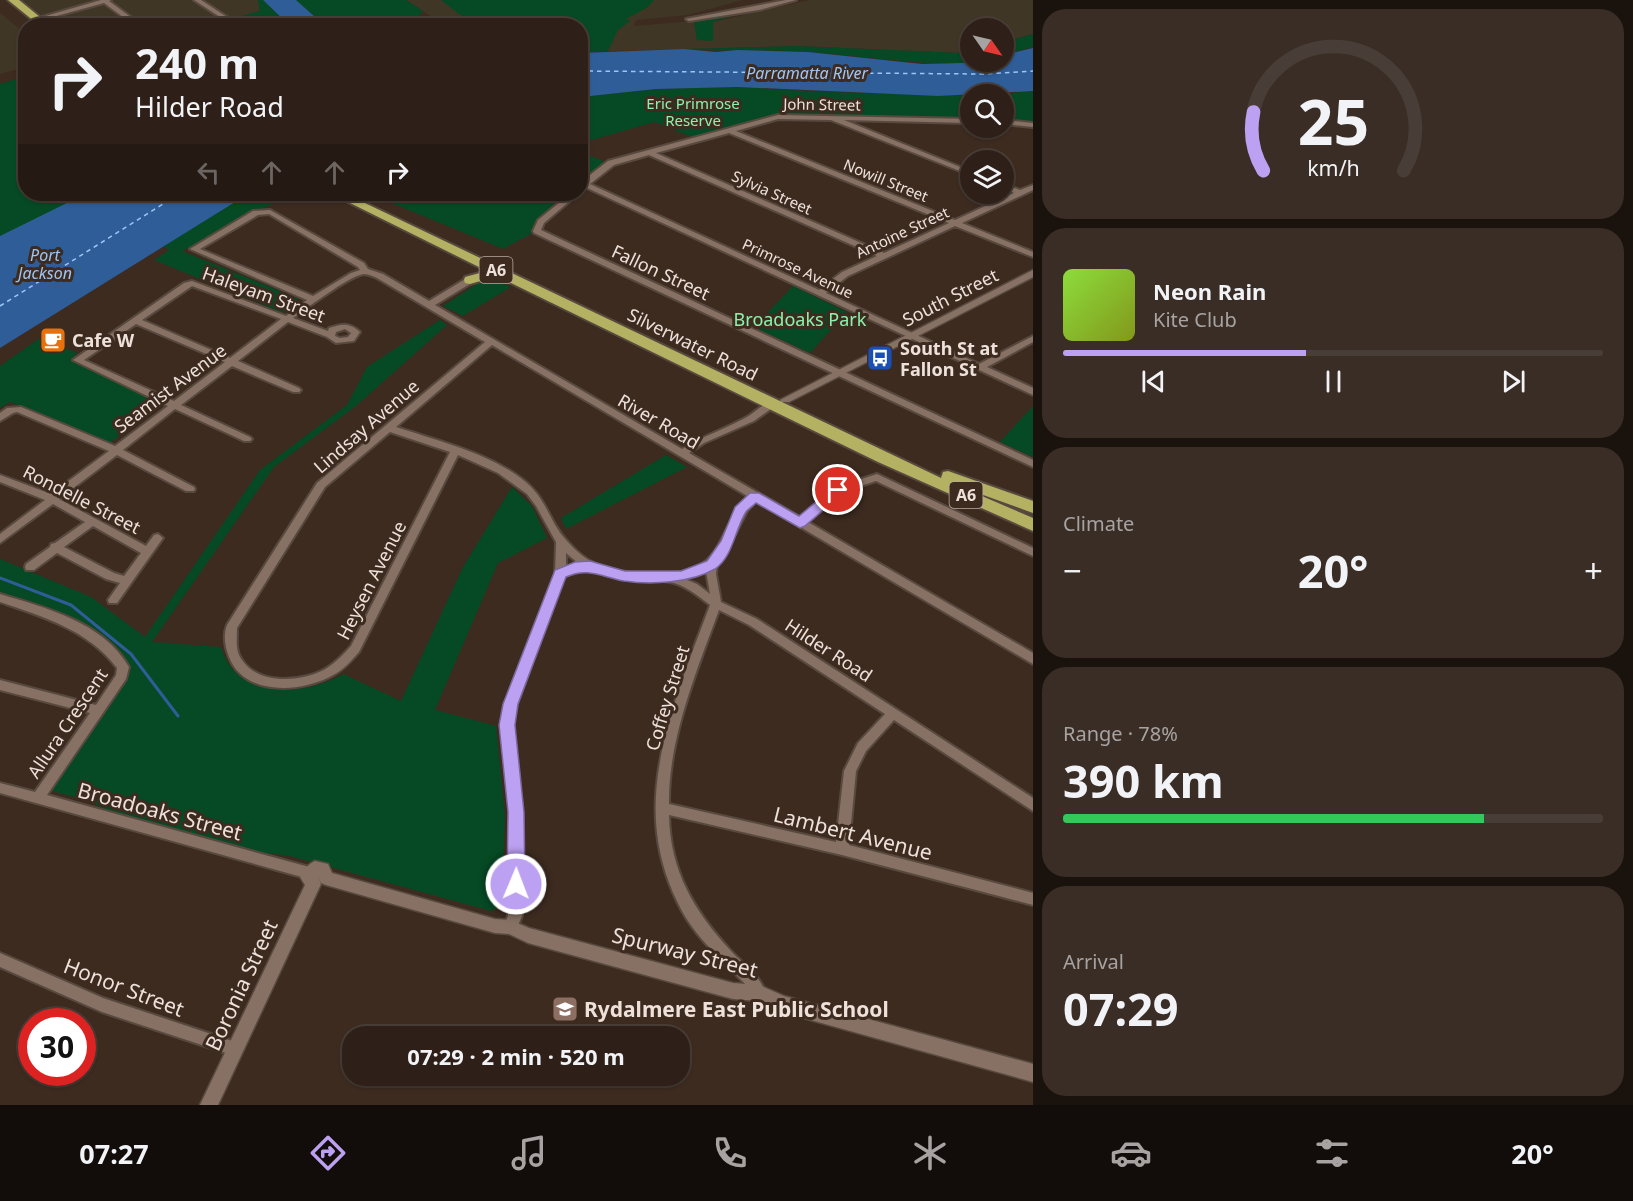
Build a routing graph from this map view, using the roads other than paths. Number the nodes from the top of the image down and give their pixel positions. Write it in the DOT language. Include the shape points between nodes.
graph roads {
  1 [pos="1,0"];
  2 [pos="13,0"];
  3 [pos="107,0"];
  4 [pos="197,0"];
  5 [pos="793,0"];
  6 [pos="32,18"];
  7 [pos="34,18"];
  8 [pos="55,18"];
  9 [pos="130,18"];
  10 [pos="226,18"];
  11 [pos="689,19"];
  12 [pos="832,118"];
  13 [pos="960,121"];
  14 [pos="1014,123"];
  15 [pos="1033,125"];
  16 [pos="729,130"];
  17 [pos="649,152"];
  18 [pos="960,169"];
  19 [pos="588,181"];
  20 [pos="1033,187"];
  21 [pos="588,189"];
  22 [pos="1014,190"];
  23 [pos="1021,193"];
  24 [pos="353,201"];
  25 [pos="366,201"];
  26 [pos="566,201"];
  27 [pos="954,223"];
  28 [pos="463,254"];
  29 [pos="1033,255"];
  30 [pos="884,256"];
  31 [pos="366,272"];
  32 [pos="1033,273"];
  33 [pos="470,280"];
  34 [pos="820,293"];
  35 [pos="313,299"];
  36 [pos="563,303"];
  37 [pos="428,305"];
  38 [pos="135,320"];
  39 [pos="286,320"];
  40 [pos="330,335"];
  41 [pos="910,335"];
  42 [pos="1033,339"];
  43 [pos="490,342"];
  44 [pos="231,362"];
  45 [pos="980,367"];
  46 [pos="837,373"];
  47 [pos="296,390"];
  48 [pos="1033,392"];
  49 [pos="779,402"];
  50 [pos="174,405"];
  51 [pos="0,418"];
  52 [pos="389,428"];
  53 [pos="247,439"];
  54 [pos="116,450"];
  55 [pos="455,451"];
  56 [pos="682,453"];
  57 [pos="1033,464"];
  58 [pos="900,466"];
  59 [pos="948,476"];
  60 [pos="0,478"];
  61 [pos="190,489"];
  62 [pos="755,496"];
  63 [pos="52,500"];
  64 [pos="1033,507"];
  65 [pos="1033,516"];
  66 [pos="92,522"];
  67 [pos="800,523"];
  68 [pos="1033,525"];
  69 [pos="1033,533"];
  70 [pos="158,538"];
  71 [pos="0,539"];
  72 [pos="561,542"];
  73 [pos="55,547"];
  74 [pos="148,552"];
  75 [pos="1033,552"];
  76 [pos="712,564"];
  77 [pos="590,566"];
  78 [pos="30,567"];
  79 [pos="560,574"];
  80 [pos="672,578"];
  81 [pos="127,581"];
  82 [pos="0,598"];
  83 [pos="113,600"];
  84 [pos="716,604"];
  85 [pos="228,644"];
  86 [pos="1033,659"];
  87 [pos="0,685"];
  88 [pos="98,710"];
  89 [pos="893,713"];
  90 [pos="0,788"];
  91 [pos="38,798"];
  92 [pos="1033,805"];
  93 [pos="662,808"];
  94 [pos="842,849"];
  95 [pos="316,878"];
  96 [pos="1033,899"];
  97 [pos="510,927"];
  98 [pos="0,960"];
  99 [pos="759,993"];
  100 [pos="235,1049"];
  101 [pos="1033,1072"];
  102 [pos="209,1105"];
  1 -- 6 [label="highway"];
  2 -- 7 [label="highway"];
  3 -- 8 [label="street"];
  3 -- 9 [label="street"];
  4 -- 10 [label="street"];
  5 -- 11 [label="street"];
  12 -- 13 [label="street, John Street"];
  12 -- 16 [label="street, John Street" via="778,117"];
  12 -- 18 [label="street"];
  14 -- 15 [label="street"];
  16 -- 17 [label="street, John Street"];
  16 -- 27 [label="street, Nowill Street"];
  17 -- 19 [label="street, John Street" via="611,163"];
  17 -- 30 [label="street, Sylvia Street"];
  20 -- 23 [label="street, Antoine Street"];
  21 -- 34 [label="street, Primrose Avenue"];
  22 -- 23 [label="street"];
  23 -- 27 [label="street, Antoine Street"];
  24 -- 28 [label="highway, Silverwater Road / A6"];
  25 -- 49 [label="highway, Silverwater Road / A6"];
  26 -- 46 [label="street, Fallon Street" via="541,222 537,231"];
  27 -- 29 [label="street, Nowill Street"];
  27 -- 30 [label="street, Antoine Street"];
  28 -- 33 [label="highway" via="474,267"];
  28 -- 36 [label="highway, Silverwater Road / A6"];
  30 -- 34 [label="street, Antoine Street" via="845,274"];
  31 -- 35 [label="street, Seamist Avenue"];
  31 -- 35 [label="street, River Road" via="270,212 256,213 194,249"];
  31 -- 37 [label="street, River Road" via="377,274"];
  32 -- 41 [label="street, South Street"];
  33 -- 36 [label="highway" via="487,275 499,277"];
  33 -- 37 [label="street"];
  34 -- 41 [label="street, Primrose Avenue"];
  35 -- 39 [label="street, Seamist Avenue"];
  36 -- 49 [label="highway, Silverwater Road / A6"];
  37 -- 43 [label="street, River Road"];
  38 -- 39 [label="street, Haleyam Street" via="187,285 198,284"];
  38 -- 44 [label="street"];
  38 -- 50 [label="street" via="77,360"];
  39 -- 40 [label="street, Haleyam Street"];
  39 -- 44 [label="street, Seamist Avenue"];
  41 -- 45 [label="street, Primrose Avenue"];
  41 -- 46 [label="street, South Street"];
  42 -- 45 [label="street"];
  43 -- 52 [label="street, Lindsay Avenue"];
  43 -- 56 [label="street, River Road"];
  44 -- 47 [label="street"];
  44 -- 50 [label="street, Seamist Avenue"];
  45 -- 48 [label="street, Primrose Avenue"];
  46 -- 49 [label="street, South Street"];
  46 -- 57 [label="street, Fallon Street"];
  49 -- 56 [label="street, South Street"];
  49 -- 58 [label="highway, Silverwater Road / A6"];
  49 -- 59 [label="highway, Silverwater Road / A6"];
  50 -- 53 [label="street"];
  50 -- 54 [label="street, Seamist Avenue"];
  51 -- 54 [label="street" via="18,409"];
  52 -- 55 [label="street, Hilder Road"];
  52 -- 85 [label="street, Lindsay Avenue" via="321,485 237,615"];
  54 -- 61 [label="street"];
  54 -- 63 [label="street, Seamist Avenue"];
  55 -- 72 [label="street, Hilder Road" via="499,470 530,491 549,516"];
  55 -- 85 [label="street, Heysen Avenue" via="355,648 343,663 309,681 279,684 245,672 233,659"];
  56 -- 62 [label="street, River Road"];
  58 -- 68 [label="highway, Silverwater Road / A6"];
  58 -- 69 [label="highway" via="914,477"];
  59 -- 64 [label="highway"];
  59 -- 65 [label="highway, Silverwater Road / A6"];
  60 -- 63 [label="street, Rondelle Street"];
  62 -- 67 [label="street, River Road"];
  62 -- 76 [label="street" via="740,510 727,543"];
  63 -- 66 [label="street, Rondelle Street"];
  63 -- 71 [label="street, Seamist Avenue"];
  66 -- 73 [label="street"];
  66 -- 74 [label="street, Rondelle Street"];
  67 -- 75 [label="street" via="838,490 877,477"];
  67 -- 86 [label="street, River Road"];
  70 -- 74 [label="street, Rondelle Street"];
  72 -- 77 [label="street, Hilder Road"];
  72 -- 79 [label="street"];
  73 -- 78 [label="street"];
  73 -- 81 [label="street"];
  74 -- 81 [label="street, Rondelle Street"];
  76 -- 80 [label="street"];
  76 -- 84 [label="street, Coffey Street"];
  77 -- 79 [label="street"];
  77 -- 80 [label="street, Hilder Road" via="625,576"];
  79 -- 97 [label="street" via="511,704 507,725 517,840 515,916"];
  80 -- 84 [label="street, Hilder Road"];
  81 -- 83 [label="street, Rondelle Street"];
  82 -- 88 [label="street, Allura Crescent" via="74,624 118,659 123,667 122,676"];
  84 -- 89 [label="street, Hilder Road" via="753,622"];
  84 -- 93 [label="street, Coffey Street" via="668,749"];
  87 -- 88 [label="street"];
  88 -- 91 [label="street, Allura Crescent"];
  89 -- 92 [label="street, Hilder Road"];
  89 -- 94 [label="street" via="862,747 850,771"];
  90 -- 91 [label="street, Broadoaks Street"];
  91 -- 95 [label="street, Broadoaks Street"];
  93 -- 94 [label="street, Lambert Avenue"];
  93 -- 99 [label="street, Coffey Street" via="663,842 686,905"];
  94 -- 96 [label="street, Lambert Avenue"];
  95 -- 97 [label="street, Spurway Street"];
  95 -- 100 [label="street, Boronia Street"];
  97 -- 99 [label="street, Spurway Street" via="733,991"];
  98 -- 100 [label="street, Honor Street" via="102,1005"];
  99 -- 101 [label="street, Spurway Street" via="782,1004"];
  100 -- 102 [label="street, Boronia Street"];
}
